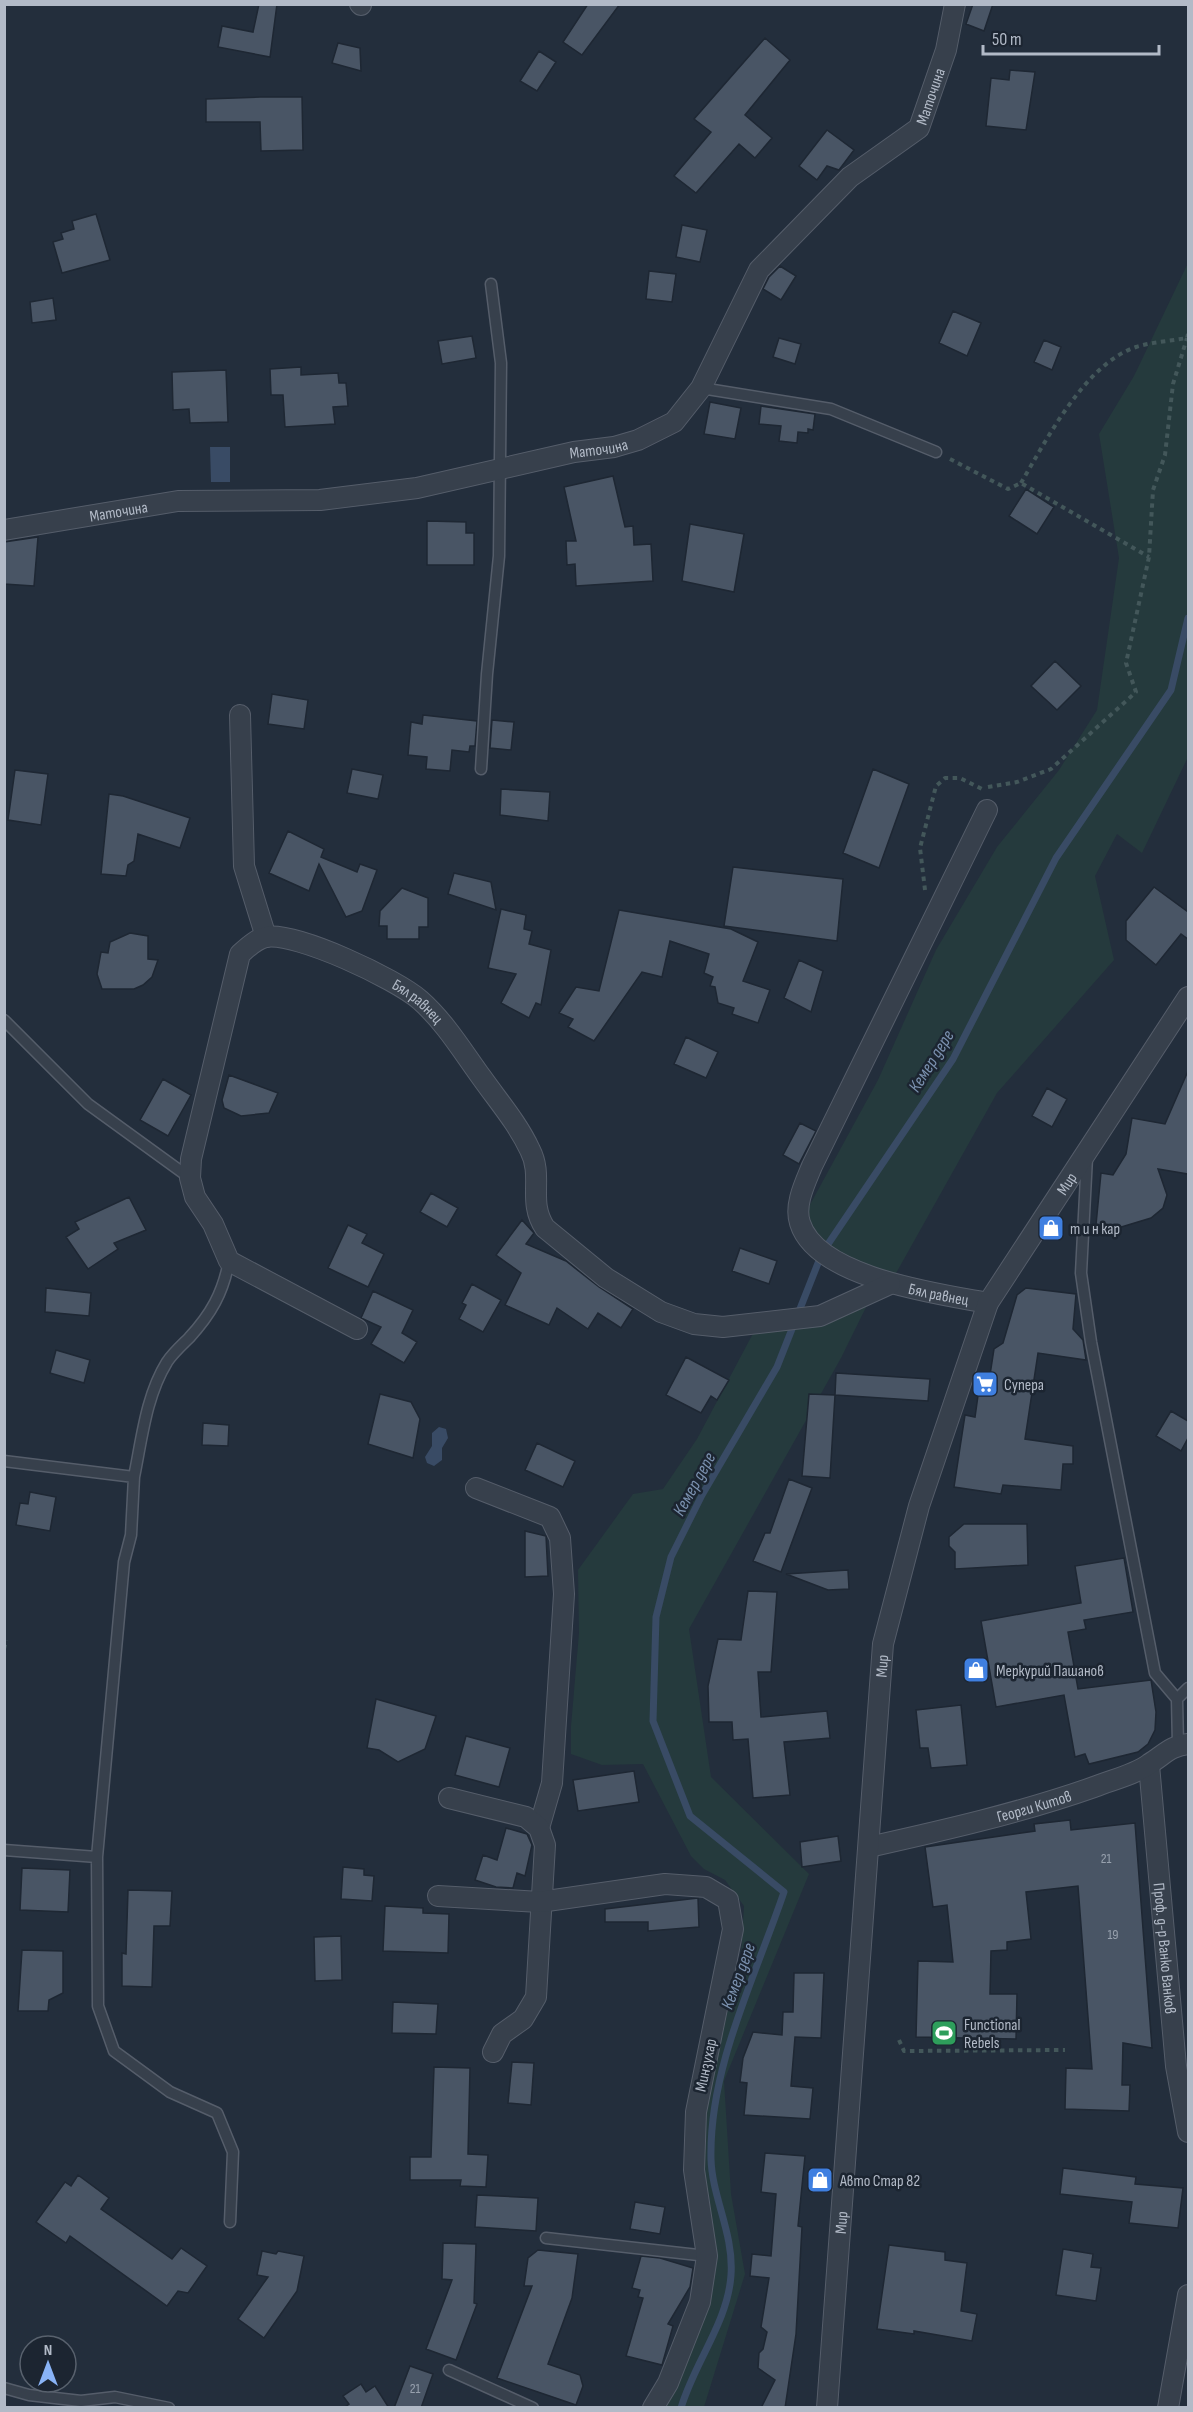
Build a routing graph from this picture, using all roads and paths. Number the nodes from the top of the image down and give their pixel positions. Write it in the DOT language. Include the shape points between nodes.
graph roads {
  1 [pos="956,4"];
  2 [pos="491,284"];
  3 [pos="1187,336"];
  4 [pos="701,388"];
  5 [pos="936,452"];
  6 [pos="499,472"];
  7 [pos="1021,483"];
  8 [pos="4,530"];
  9 [pos="1149,557"];
  10 [pos="240,715"];
  11 [pos="481,769"];
  12 [pos="981,789"];
  13 [pos="987,810"];
  14 [pos="933,919"];
  15 [pos="266,937"];
  16 [pos="1188,997"];
  17 [pos="4,1020"];
  18 [pos="1088,1151"];
  19 [pos="190,1178"];
  20 [pos="229,1261"];
  21 [pos="890,1284"];
  22 [pos="988,1303"];
  23 [pos="357,1329"];
  24 [pos="4,1461"];
  25 [pos="134,1477"];
  26 [pos="476,1488"];
  27 [pos="6,1640"];
  28 [pos="4,1649"];
  29 [pos="1188,1688"];
  30 [pos="1177,1700"];
  31 [pos="1183,1745"];
  32 [pos="1149,1765"];
  33 [pos="449,1798"];
  34 [pos="539,1828"];
  35 [pos="868,1847"];
  36 [pos="4,1850"];
  37 [pos="97,1857"];
  38 [pos="438,1896"];
  39 [pos="540,1902"];
  40 [pos="899,2040"];
  41 [pos="1065,2050"];
  42 [pos="493,2052"];
  43 [pos="1188,2132"];
  44 [pos="230,2222"];
  45 [pos="546,2238"];
  46 [pos="707,2256"];
  47 [pos="1188,2295"];
  48 [pos="449,2370"];
  49 [pos="4,2388"];
  50 [pos="169,2408"];
  51 [pos="533,2408"];
  52 [pos="653,2408"];
  53 [pos="827,2408"];
  54 [pos="1168,2408"];
  1 -- 4 [label="street, Маточина" via="946,50 919,128 850,177 759,270"];
  2 -- 6 [label="lane" via="501,363"];
  3 -- 7 [label="path" via="1135,347 1099,369 1051,433"];
  3 -- 9 [label="path" via="1173,384 1165,455 1153,490"];
  4 -- 5 [label="lane" via="831,409"];
  4 -- 6 [label="street, Маточина" via="674,422 638,440"];
  5 -- 7 [label="path" via="1008,489"];
  6 -- 8 [label="street, Маточина" via="417,488 320,500 178,501"];
  6 -- 11 [label="lane" via="499,556"];
  7 -- 9 [label="path"];
  9 -- 12 [label="path" via="1126,663 1136,692 1051,769 1017,782"];
  10 -- 15 [label="street" via="244,866"];
  12 -- 13 [label="path" via="987,799"];
  12 -- 14 [label="path" via="960,778 945,778 936,786 920,848"];
  13 -- 14 [label="street"];
  14 -- 21 [label="street, Бял равнец" via="802,1188 798,1208 800,1223 822,1253"];
  15 -- 19 [label="street" via="240,954 208,1080"];
  15 -- 21 [label="street, Бял равнец" via="288,937 313,944 408,993 433,1014 532,1152 538,1175 535,1203 545,1228 606,1278 661,1312 723,1327 766,1323 820,1316"];
  16 -- 18 [label="street, Мир"];
  17 -- 19 [label="lane" via="88,1104"];
  18 -- 22 [label="street, Мир"];
  18 -- 30 [label="lane" via="1081,1273 1091,1342 1155,1673"];
  19 -- 20 [label="street" via="195,1197 213,1224"];
  20 -- 23 [label="street"];
  20 -- 25 [label="lane" via="216,1306 168,1360 157,1383"];
  21 -- 22 [label="street, Бял равнец"];
  22 -- 35 [label="street, Мир" via="919,1506 883,1644"];
  24 -- 25 [label="lane"];
  25 -- 37 [label="lane"];
  26 -- 34 [label="street" via="542,1506 560,1538 564,1594 552,1783"];
  27 -- 28 [label="path"];
  29 -- 30 [label="lane"];
  30 -- 31 [label="lane"];
  31 -- 32 [label="street, Георги Китов" via="1163,1752"];
  32 -- 35 [label="street, Георги Китов" via="1005,1815"];
  32 -- 43 [label="street, Проф. д-р Ванко Ванков" via="1176,2066"];
  33 -- 34 [label="street" via="526,1817"];
  34 -- 39 [label="street" via="545,1845"];
  35 -- 53 [label="street, Мир"];
  36 -- 37 [label="lane"];
  37 -- 44 [label="lane" via="98,2006 114,2051 170,2092 217,2113 233,2152"];
  38 -- 39 [label="street, Минзухар"];
  39 -- 42 [label="street" via="536,1997 523,2019 502,2034"];
  39 -- 46 [label="street, Минзухар" via="665,1884 706,1887 728,1900 733,1929 696,2112 694,2170"];
  40 -- 41 [label="path" via="904,2051"];
  45 -- 46 [label="lane"];
  46 -- 52 [label="street, Минзухар" via="700,2302 669,2383"];
  47 -- 54 [label="street"];
  48 -- 51 [label="lane"];
  49 -- 50 [label="lane" via="29,2396 81,2401 115,2397"];
}
